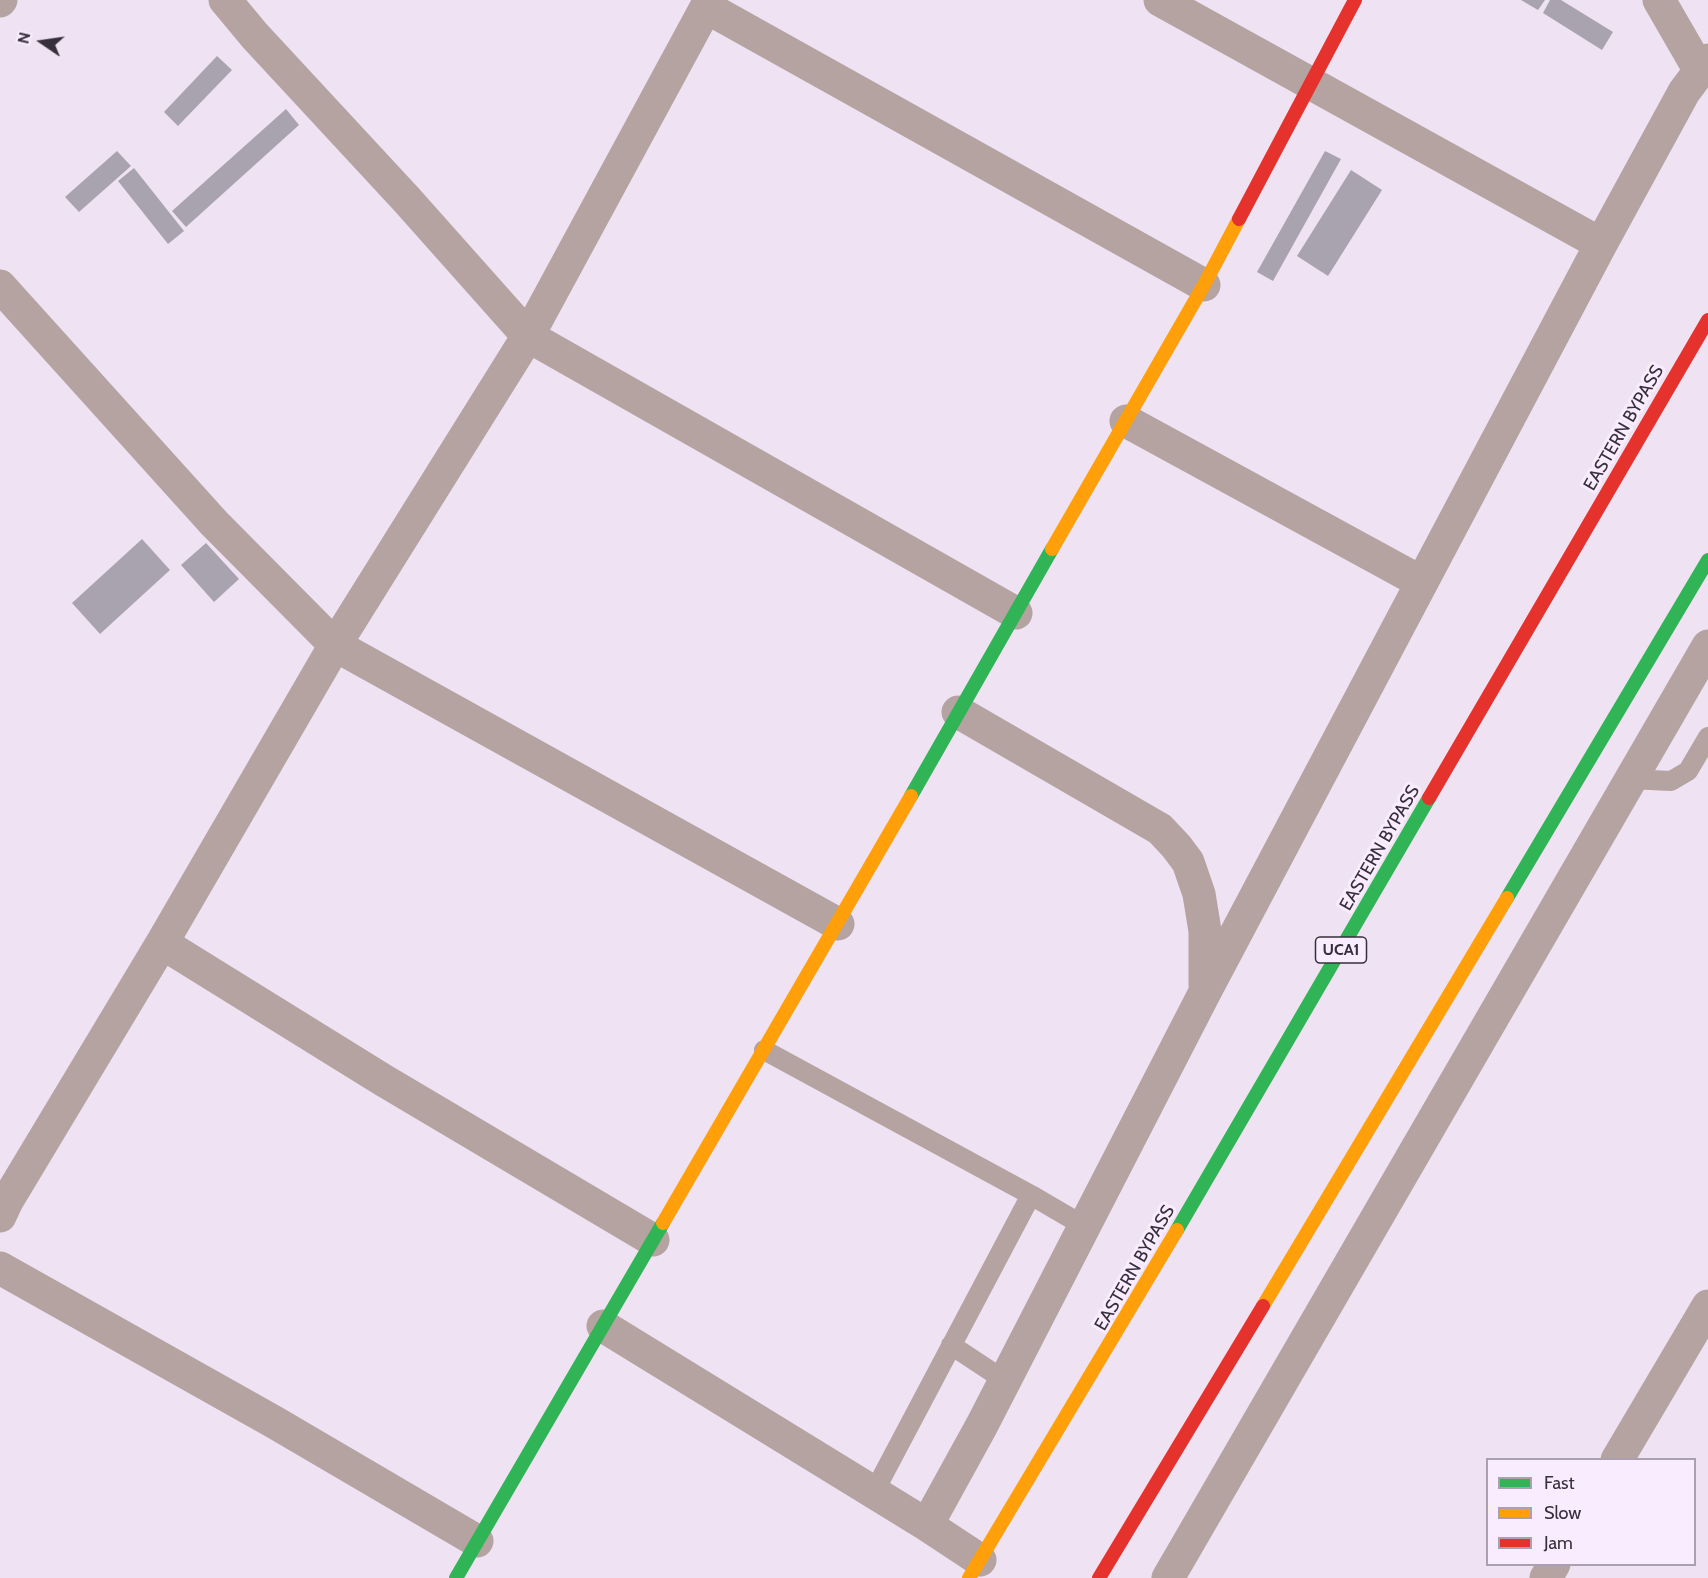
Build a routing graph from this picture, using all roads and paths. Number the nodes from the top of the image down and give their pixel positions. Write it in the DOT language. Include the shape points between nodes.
graph roads {
  1 [pos="225,0"];
  2 [pos="1160,0"];
  3 [pos="1355,0"];
  4 [pos="1659,0"];
  5 [pos="708,4"];
  6 [pos="1704,66"];
  7 [pos="1311,83"];
  8 [pos="1600,244"];
  9 [pos="1204,285"];
  10 [pos="0,286"];
  11 [pos="1708,320"];
  12 [pos="528,336"];
  13 [pos="1126,421"];
  14 [pos="1708,560"];
  15 [pos="1421,582"];
  16 [pos="1016,613"];
  17 [pos="335,645"];
  18 [pos="1708,646"];
  19 [pos="958,712"];
  20 [pos="1708,737"];
  21 [pos="1630,779"];
  22 [pos="838,924"];
  23 [pos="162,943"];
  24 [pos="1205,992"];
  25 [pos="764,1050"];
  26 [pos="1031,1195"];
  27 [pos="2,1204"];
  28 [pos="1084,1226"];
  29 [pos="653,1240"];
  30 [pos="0,1268"];
  31 [pos="1708,1306"];
  32 [pos="603,1326"];
  33 [pos="951,1345"];
  34 [pos="1004,1380"];
  35 [pos="1618,1458"];
  36 [pos="874,1492"];
  37 [pos="927,1525"];
  38 [pos="477,1541"];
  39 [pos="974,1569"];
  40 [pos="456,1578"];
  41 [pos="1099,1578"];
  42 [pos="1168,1578"];
  1 -- 12 [label="street"];
  2 -- 7 [label="street"];
  3 -- 7 [label="main road"];
  4 -- 6 [label="street"];
  5 -- 9 [label="street"];
  5 -- 12 [label="street"];
  6 -- 8 [label="street" via="1684,92"];
  7 -- 8 [label="street"];
  7 -- 9 [label="main road"];
  8 -- 15 [label="street"];
  9 -- 13 [label="main road"];
  10 -- 17 [label="street" via="214,523"];
  11 -- 39 [label="main road, EASTERN BYPASS / UCA1" via="1127,1317"];
  12 -- 16 [label="street"];
  12 -- 17 [label="street"];
  13 -- 15 [label="street"];
  13 -- 16 [label="main road"];
  14 -- 41 [label="main road"];
  15 -- 24 [label="street"];
  16 -- 19 [label="main road"];
  17 -- 22 [label="street"];
  17 -- 23 [label="street"];
  18 -- 21 [label="street"];
  19 -- 22 [label="main road"];
  19 -- 24 [label="street" via="1160,829 1176,846 1188,862 1199,894 1205,931"];
  20 -- 21 [label="lane" via="1688,771 1680,776 1671,780"];
  21 -- 42 [label="street"];
  22 -- 25 [label="main road"];
  23 -- 27 [label="street"];
  23 -- 29 [label="street"];
  24 -- 28 [label="street"];
  25 -- 26 [label="lane"];
  25 -- 29 [label="main road"];
  26 -- 28 [label="lane"];
  26 -- 33 [label="lane"];
  28 -- 34 [label="street"];
  29 -- 32 [label="main road"];
  30 -- 38 [label="street"];
  31 -- 35 [label="street"];
  32 -- 36 [label="street"];
  32 -- 38 [label="main road"];
  33 -- 34 [label="lane"];
  33 -- 36 [label="lane"];
  34 -- 37 [label="street"];
  36 -- 37 [label="street"];
  37 -- 39 [label="street"];
  38 -- 40 [label="main road"];
}
